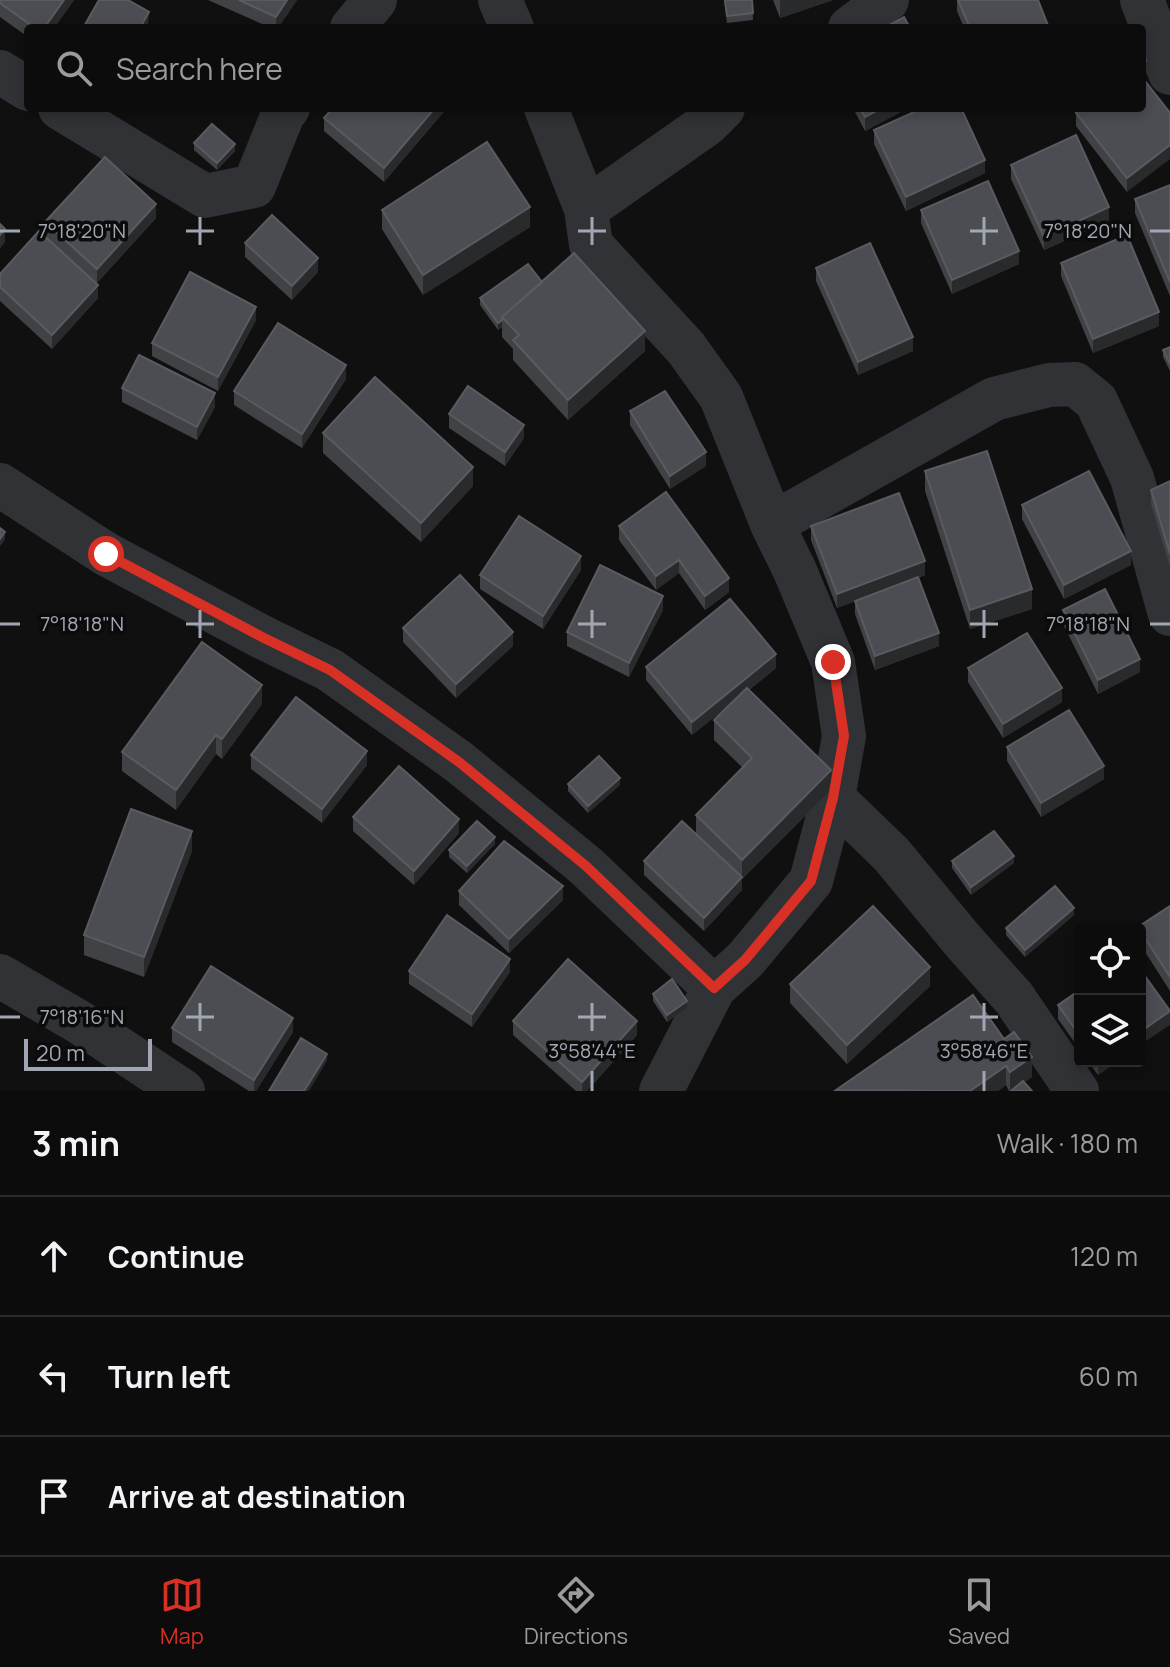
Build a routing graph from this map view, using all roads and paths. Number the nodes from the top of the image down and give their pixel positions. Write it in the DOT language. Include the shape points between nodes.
graph roads {
  1 [pos="375,0"];
  2 [pos="500,0"];
  3 [pos="887,0"];
  4 [pos="1142,0"];
  5 [pos="355,24"];
  6 [pos="510,24"];
  7 [pos="855,24"];
  8 [pos="0,72"];
  9 [pos="1170,73"];
  10 [pos="24,87"];
  11 [pos="67,112"];
  12 [pos="285,112"];
  13 [pos="548,112"];
  14 [pos="719,112"];
  15 [pos="586,209"];
  16 [pos="0,485"];
  17 [pos="772,524"];
  18 [pos="1170,614"];
  19 [pos="833,798"];
  20 [pos="0,976"];
  21 [pos="714,988"];
  22 [pos="183,1091"];
  23 [pos="661,1091"];
  24 [pos="1077,1091"];
  1 -- 5 [label="street"];
  2 -- 6 [label="street"];
  3 -- 7 [label="street"];
  4 -- 9 [label="street"];
  8 -- 10 [label="street"];
  11 -- 12 [label="street" via="205,196 254,186"];
  13 -- 15 [label="street"];
  14 -- 15 [label="street"];
  15 -- 17 [label="street" via="591,245 686,348 721,397"];
  16 -- 21 [label="street" via="106,554 330,670 459,762 574,856"];
  17 -- 18 [label="street" via="994,399 1075,384 1096,401 1132,478"];
  17 -- 19 [label="street" via="833,662 844,736"];
  19 -- 21 [label="street" via="811,881 745,960"];
  19 -- 24 [label="street" via="891,854 1014,998"];
  20 -- 22 [label="street"];
  21 -- 23 [label="street"];
}
